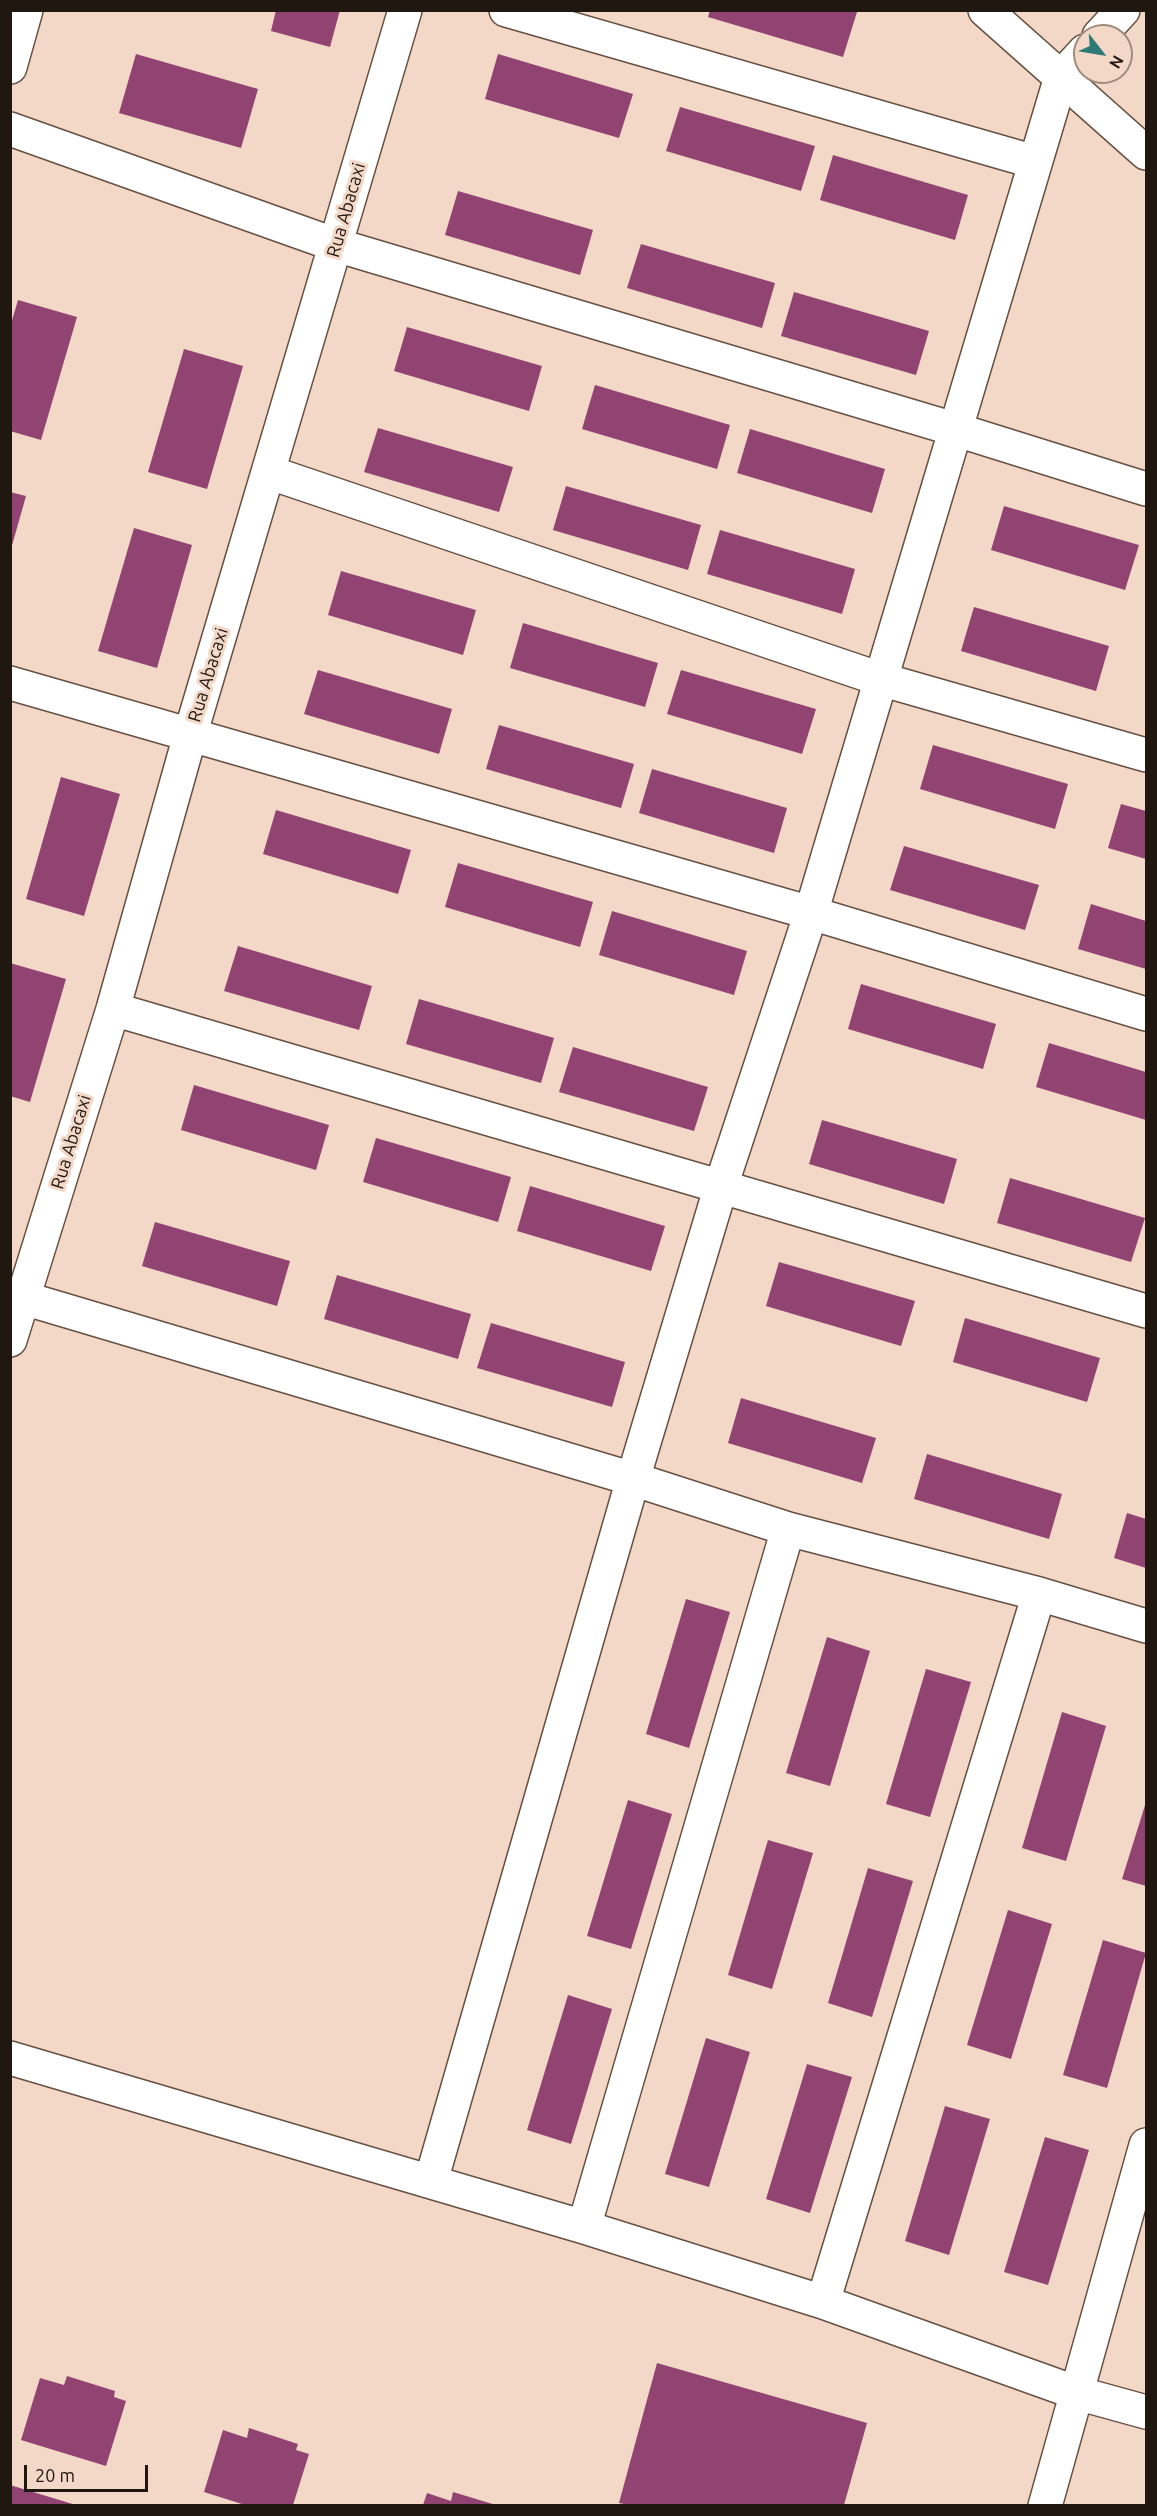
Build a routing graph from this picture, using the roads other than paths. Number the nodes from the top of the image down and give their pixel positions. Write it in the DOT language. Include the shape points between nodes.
graph roads {
  1 [pos="26,10"];
  2 [pos="405,10"];
  3 [pos="506,10"];
  4 [pos="985,10"];
  5 [pos="1123,10"];
  6 [pos="1110,24"];
  7 [pos="1073,63"];
  8 [pos="10,67"];
  9 [pos="1060,77"];
  10 [pos="10,129"];
  11 [pos="1146,153"];
  12 [pos="1035,162"];
  13 [pos="336,245"];
  14 [pos="954,429"];
  15 [pos="268,472"];
  16 [pos="1146,489"];
  17 [pos="880,679"];
  18 [pos="10,682"];
  19 [pos="191,732"];
  20 [pos="1146,755"];
  21 [pos="811,913"];
  22 [pos="112,1009"];
  23 [pos="1146,1014"];
  24 [pos="721,1186"];
  25 [pos="17,1296"];
  26 [pos="1146,1311"];
  27 [pos="10,1340"];
  28 [pos="633,1479"];
  29 [pos="788,1529"];
  30 [pos="1039,1594"];
  31 [pos="1146,1626"];
  32 [pos="10,2058"];
  33 [pos="1146,2145"];
  34 [pos="431,2181"];
  35 [pos="584,2227"];
  36 [pos="823,2302"];
  37 [pos="1077,2393"];
  38 [pos="1146,2412"];
  39 [pos="1045,2505"];
  1 -- 8 [label="street"];
  2 -- 13 [label="street, Rua Abacaxi"];
  3 -- 12 [label="street"];
  4 -- 9 [label="street"];
  5 -- 6 [label="street"];
  7 -- 9 [label="street"];
  9 -- 11 [label="street"];
  9 -- 12 [label="street"];
  10 -- 13 [label="street"];
  12 -- 14 [label="street"];
  13 -- 14 [label="street"];
  13 -- 15 [label="street, Rua Abacaxi"];
  14 -- 16 [label="street"];
  14 -- 17 [label="street"];
  15 -- 17 [label="street"];
  15 -- 19 [label="street, Rua Abacaxi"];
  17 -- 20 [label="street"];
  17 -- 21 [label="street"];
  18 -- 19 [label="street"];
  19 -- 21 [label="street"];
  19 -- 22 [label="street, Rua Abacaxi"];
  21 -- 23 [label="street"];
  21 -- 24 [label="street"];
  22 -- 24 [label="street"];
  22 -- 25 [label="street, Rua Abacaxi"];
  24 -- 26 [label="street"];
  24 -- 28 [label="street"];
  25 -- 27 [label="street, Rua Abacaxi"];
  25 -- 28 [label="street"];
  28 -- 29 [label="street"];
  28 -- 34 [label="street"];
  29 -- 30 [label="street"];
  29 -- 35 [label="street"];
  30 -- 31 [label="street"];
  30 -- 36 [label="street"];
  32 -- 34 [label="street"];
  33 -- 37 [label="street"];
  34 -- 35 [label="street"];
  35 -- 36 [label="street"];
  36 -- 37 [label="street"];
  37 -- 38 [label="street"];
  37 -- 39 [label="street"];
}
